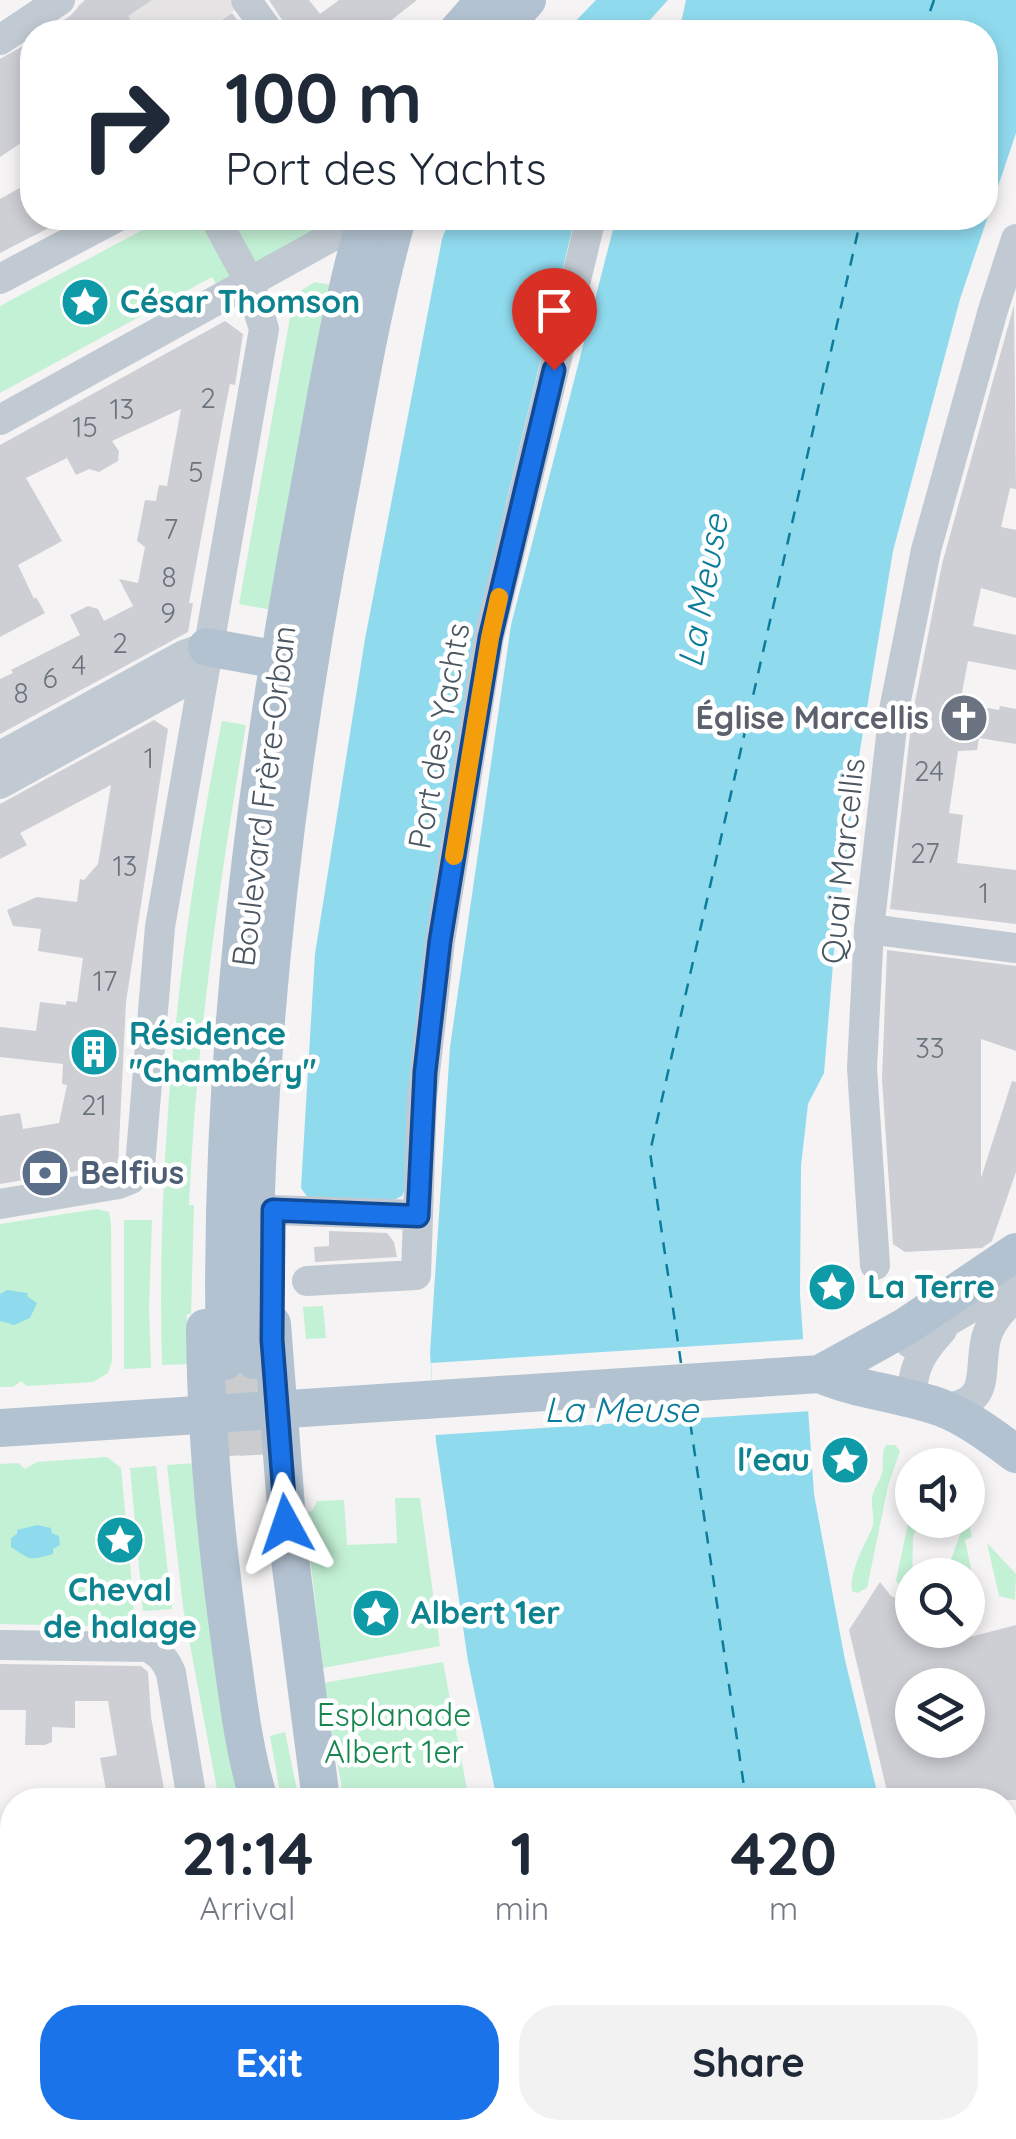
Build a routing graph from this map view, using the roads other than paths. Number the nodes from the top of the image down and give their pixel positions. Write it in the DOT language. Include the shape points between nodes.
graph roads {
  1 [pos="60,0"];
  2 [pos="484,0"];
  3 [pos="528,0"];
  4 [pos="30,20"];
  5 [pos="466,20"];
  6 [pos="509,20"];
  7 [pos="93,230"];
  8 [pos="222,230"];
  9 [pos="366,230"];
  10 [pos="378,230"];
  11 [pos="379,230"];
  12 [pos="588,230"];
  13 [pos="1016,239"];
  14 [pos="0,280"];
  15 [pos="250,282"];
  16 [pos="0,420"];
  17 [pos="206,657"];
  18 [pos="277,670"];
  19 [pos="160,683"];
  20 [pos="0,756"];
  21 [pos="0,784"];
  22 [pos="280,878"];
  23 [pos="869,929"];
  24 [pos="243,935"];
  25 [pos="1016,948"];
  26 [pos="0,1204"];
  27 [pos="273,1210"];
  28 [pos="418,1216"];
  29 [pos="1016,1252"];
  30 [pos="875,1265"];
  31 [pos="307,1282"];
  32 [pos="1016,1282"];
  33 [pos="1016,1297"];
  34 [pos="931,1324"];
  35 [pos="814,1374"];
  36 [pos="928,1404"];
  37 [pos="276,1408"];
  38 [pos="207,1413"];
  39 [pos="0,1428"];
  40 [pos="1016,1454"];
  41 [pos="0,1645"];
  42 [pos="190,1788"];
  43 [pos="257,1788"];
  44 [pos="272,1788"];
  45 [pos="305,1788"];
  46 [pos="319,1788"];
  1 -- 4 [label="street"];
  2 -- 5 [label="main road"];
  3 -- 6 [label="main road"];
  7 -- 14 [label="street"];
  8 -- 15 [label="street"];
  9 -- 15 [label="street" via="331,237"];
  10 -- 18 [label="main road, Boulevard Frère-Orban" via="324,409"];
  11 -- 22 [label="main road, Boulevard Frère-Orban"];
  12 -- 28 [label="street, Port des Yachts" via="490,638 440,941 422,1098"];
  13 -- 23 [label="street, Quai Marcellis" via="926,550 894,710"];
  15 -- 16 [label="street"];
  15 -- 17 [label="street" via="264,329"];
  17 -- 18 [label="main road"];
  17 -- 19 [label="street" via="198,648"];
  17 -- 26 [label="street" via="160,927 140,1166 118,1184"];
  18 -- 24 [label="main road, Boulevard Frère-Orban"];
  19 -- 20 [label="street"];
  19 -- 21 [label="street"];
  22 -- 24 [label="main road, Boulevard Frère-Orban" via="240,1361 225,1186"];
  22 -- 27 [label="main road" via="285,980"];
  23 -- 25 [label="street"];
  23 -- 30 [label="street, Quai Marcellis" via="862,1068"];
  24 -- 38 [label="main road" via="225,985 210,1115"];
  27 -- 28 [label="street"];
  27 -- 37 [label="main road"];
  28 -- 31 [label="street, Port des Yachts" via="416,1275"];
  29 -- 34 [label="main road"];
  32 -- 34 [label="street"];
  33 -- 36 [label="street" via="988,1330 975,1396 964,1405"];
  34 -- 35 [label="main road"];
  34 -- 36 [label="street" via="912,1376"];
  35 -- 36 [label="main road"];
  35 -- 37 [label="main road"];
  36 -- 40 [label="main road"];
  37 -- 38 [label="main road"];
  37 -- 46 [label="main road"];
  38 -- 39 [label="main road"];
  38 -- 43 [label="main road" via="228,1632"];
  41 -- 42 [label="street" via="148,1647 166,1660"];
  44 -- 45 [label="main road" via="243,1594 245,1461 264,1530"];
}
